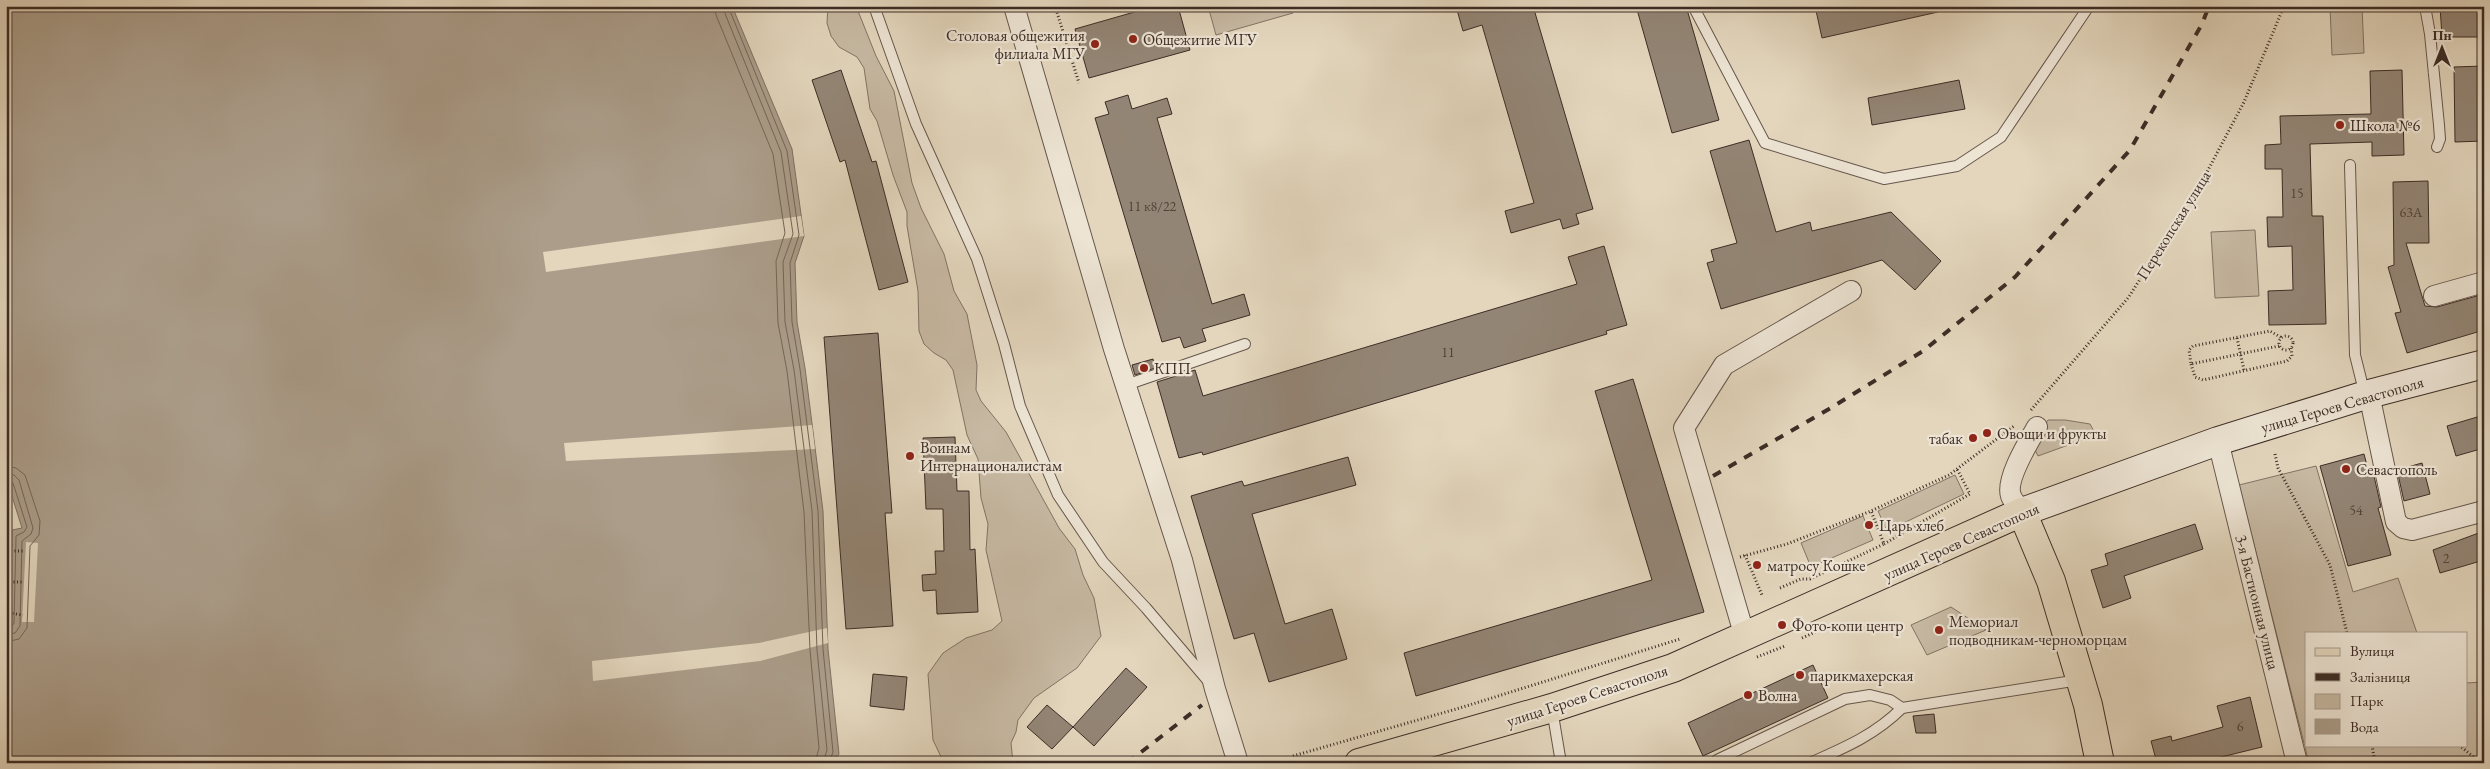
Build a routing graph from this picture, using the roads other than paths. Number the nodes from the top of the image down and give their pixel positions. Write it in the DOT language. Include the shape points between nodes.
graph roads {
  1 [pos="874,6"];
  2 [pos="1014,6"];
  3 [pos="1693,6"];
  4 [pos="2089,6"];
  5 [pos="2425,6"];
  6 [pos="2437,147"];
  7 [pos="2350,165"];
  8 [pos="2484,282"];
  9 [pos="1851,291"];
  10 [pos="2434,296"];
  11 [pos="1245,344"];
  12 [pos="2484,364"];
  13 [pos="1126,385"];
  14 [pos="2369,394"];
  15 [pos="2033,420"];
  16 [pos="2218,441"];
  17 [pos="2484,511"];
  18 [pos="2022,512"];
  19 [pos="1751,647"];
  20 [pos="2080,680"];
  21 [pos="1215,689"];
  22 [pos="1552,708"];
  23 [pos="1902,708"];
  24 [pos="1717,760"];
  25 [pos="1238,763"];
  26 [pos="1359,763"];
  27 [pos="1562,763"];
  28 [pos="1810,763"];
  29 [pos="2100,763"];
  30 [pos="2298,763"];
  1 -- 21 [label="lane" via="916,124 976,259 1020,406 1058,495 1103,562"];
  2 -- 13 [label="street"];
  3 -- 4 [label="lane" via="1765,143 1884,179 1957,166 2001,137"];
  5 -- 6 [label="lane" via="2439,125"];
  7 -- 14 [label="lane" via="2355,355 2362,383"];
  8 -- 10 [label="street"];
  9 -- 19 [label="street" via="1724,365 1684,428"];
  11 -- 13 [label="lane"];
  12 -- 14 [label="main road, улица Героев Севастополя"];
  13 -- 21 [label="street" via="1182,560"];
  14 -- 16 [label="main road, улица Героев Севастополя"];
  14 -- 17 [label="street" via="2396,522 2412,530"];
  15 -- 18 [label="street" via="2010,485 2011,497"];
  16 -- 18 [label="main road, улица Героев Севастополя"];
  16 -- 30 [label="street, 3-я Бастионная улица"];
  18 -- 19 [label="main road, улица Героев Севастополя"];
  18 -- 20 [label="main road" via="2051,581"];
  19 -- 22 [label="main road, улица Героев Севастополя" via="1673,668"];
  20 -- 23 [label="lane"];
  20 -- 29 [label="main road"];
  21 -- 25 [label="street"];
  22 -- 26 [label="main road, улица Героев Севастополя"];
  22 -- 27 [label="lane"];
  23 -- 24 [label="lane" via="1890,700 1870,695 1845,699"];
  23 -- 28 [label="lane" via="1887,724 1863,739"];
}
